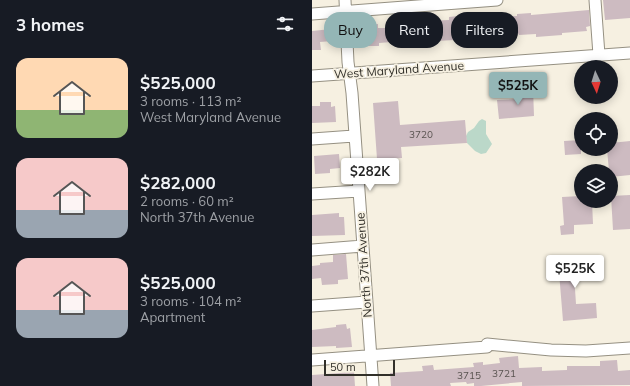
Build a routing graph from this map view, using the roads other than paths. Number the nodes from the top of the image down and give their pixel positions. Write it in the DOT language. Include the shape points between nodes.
graph roads {
  1 [pos="345,0"];
  2 [pos="497,0"];
  3 [pos="595,0"];
  4 [pos="345,12"];
  5 [pos="324,13"];
  6 [pos="312,14"];
  7 [pos="347,48"];
  8 [pos="630,53"];
  9 [pos="599,55"];
  10 [pos="349,74"];
  11 [pos="312,76"];
  12 [pos="354,136"];
  13 [pos="312,139"];
  14 [pos="359,191"];
  15 [pos="312,194"];
  16 [pos="363,246"];
  17 [pos="312,250"];
  18 [pos="367,302"];
  19 [pos="312,306"];
  20 [pos="630,348"];
  21 [pos="371,356"];
  22 [pos="312,360"];
  23 [pos="373,386"];
  1 -- 4 [label="street, North 37th Avenue"];
  2 -- 4 [label="street"];
  3 -- 9 [label="street"];
  5 -- 6 [label="street"];
  7 -- 10 [label="street, North 37th Avenue"];
  8 -- 9 [label="street, West Maryland Avenue"];
  9 -- 10 [label="street, West Maryland Avenue"];
  10 -- 11 [label="street, West Maryland Avenue"];
  10 -- 12 [label="street, North 37th Avenue"];
  12 -- 13 [label="street"];
  12 -- 14 [label="street, North 37th Avenue"];
  14 -- 15 [label="street"];
  14 -- 16 [label="street, North 37th Avenue"];
  16 -- 17 [label="street"];
  16 -- 18 [label="street, North 37th Avenue"];
  18 -- 19 [label="street"];
  18 -- 21 [label="street, North 37th Avenue"];
  20 -- 21 [label="street" via="586,351 487,344 487,347"];
  21 -- 22 [label="street"];
  21 -- 23 [label="street, North 37th Avenue"];
}
